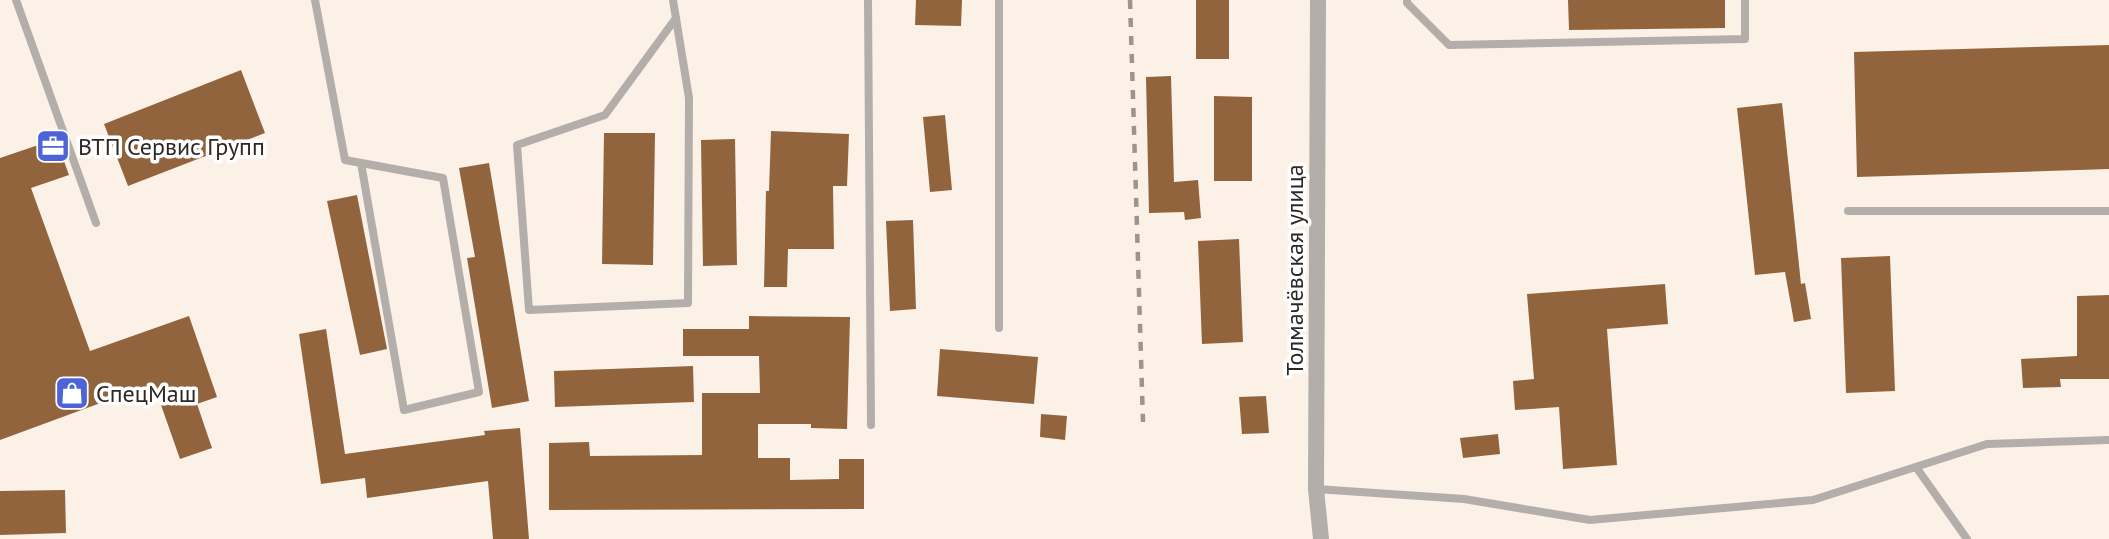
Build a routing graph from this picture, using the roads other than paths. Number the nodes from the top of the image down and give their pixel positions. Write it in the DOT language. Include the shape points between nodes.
graph roads {
  1 [pos="16,0"];
  2 [pos="315,0"];
  3 [pos="673,0"];
  4 [pos="868,0"];
  5 [pos="999,0"];
  6 [pos="1318,0"];
  7 [pos="1407,0"];
  8 [pos="1745,0"];
  9 [pos="676,18"];
  10 [pos="361,163"];
  11 [pos="1848,211"];
  12 [pos="2109,211"];
  13 [pos="96,223"];
  14 [pos="999,328"];
  15 [pos="871,425"];
  16 [pos="2109,440"];
  17 [pos="1916,467"];
  18 [pos="1316,489"];
  19 [pos="1321,539"];
  20 [pos="1967,539"];
  1 -- 13 [label="lane"];
  2 -- 10 [label="lane" via="345,160"];
  3 -- 9 [label="lane"];
  4 -- 15 [label="lane"];
  5 -- 14 [label="lane"];
  6 -- 18 [label="street, Толмачёвская улица"];
  7 -- 8 [label="lane" via="1449,45 1745,39"];
  9 -- 9 [label="lane" via="689,98 688,303 529,310 517,145 605,115"];
  10 -- 10 [label="lane" via="443,177 479,392 404,410"];
  11 -- 12 [label="lane"];
  16 -- 17 [label="lane" via="1987,444"];
  17 -- 18 [label="lane" via="1813,500 1590,520 1464,499"];
  17 -- 20 [label="lane"];
  18 -- 19 [label="street, Толмачёвская улица"];
}
